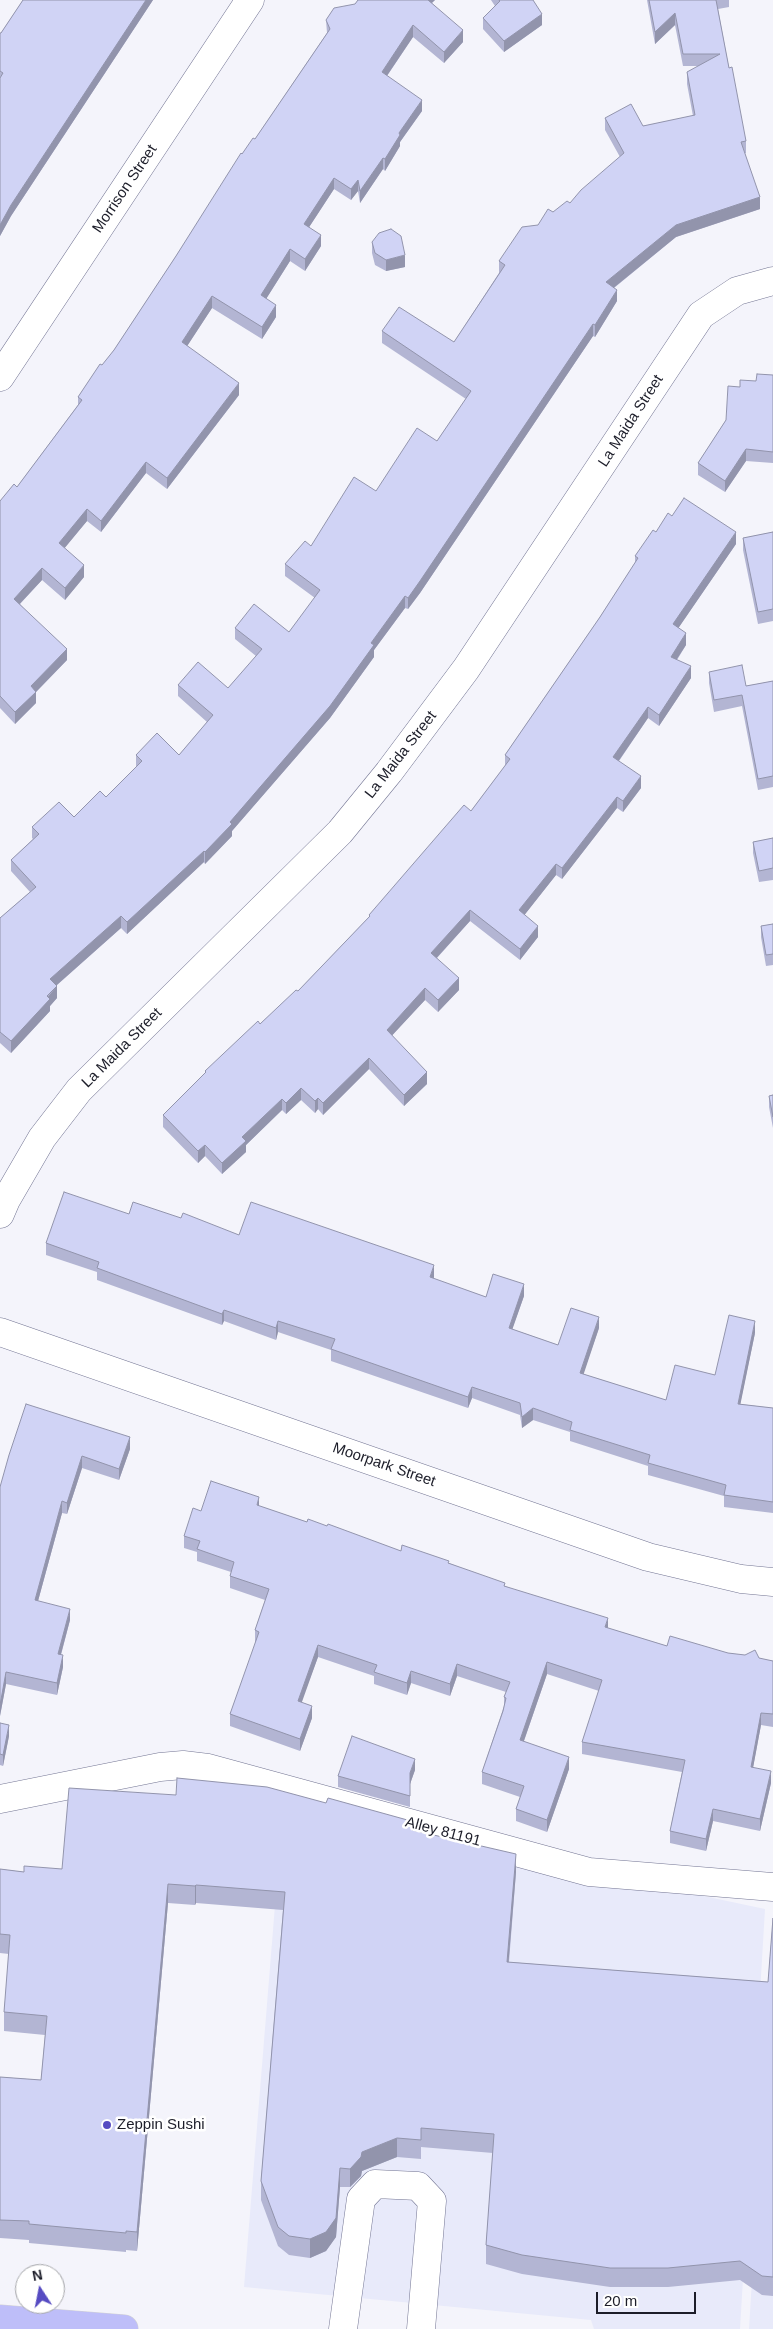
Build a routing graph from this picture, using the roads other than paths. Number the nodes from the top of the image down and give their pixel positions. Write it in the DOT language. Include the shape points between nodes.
graph roads {
  1 [pos="250,0"];
  2 [pos="773,281"];
  3 [pos="0,377"];
  4 [pos="0,1214"];
  5 [pos="0,1332"];
  6 [pos="773,1582"];
  7 [pos="0,1799"];
  8 [pos="773,1888"];
  9 [pos="0,2319"];
  10 [pos="124,2329"];
  11 [pos="343,2329"];
  12 [pos="421,2329"];
  1 -- 3 [label="street, Morrison Street"];
  2 -- 4 [label="street, La Maida Street" via="737,291 701,315 466,669 389,772 340,832 79,1090 42,1138"];
  5 -- 6 [label="street, Moorpark Street" via="648,1557 741,1579"];
  7 -- 8 [label="street, Alley 81191" via="183,1765 208,1768 589,1872"];
  9 -- 10 [label="main road"];
  11 -- 12 [label="street" via="362,2199 376,2184 418,2186 432,2201"];
}
